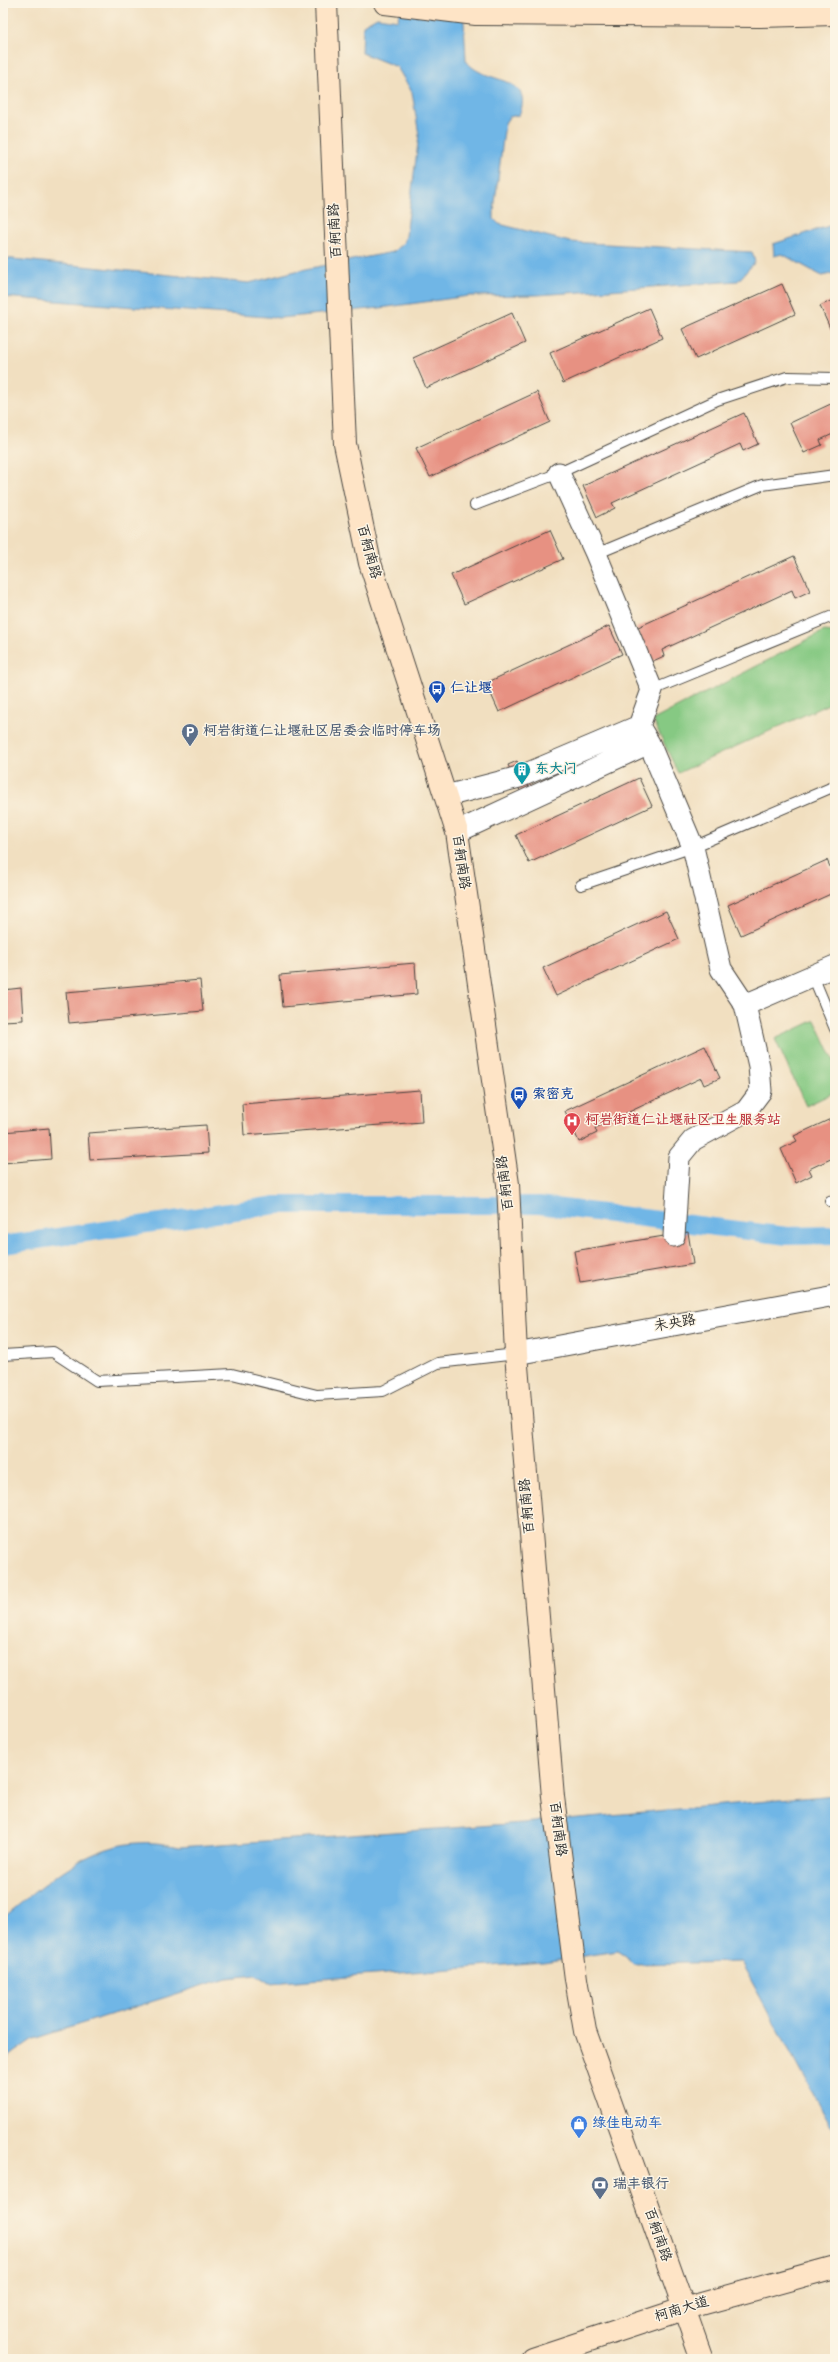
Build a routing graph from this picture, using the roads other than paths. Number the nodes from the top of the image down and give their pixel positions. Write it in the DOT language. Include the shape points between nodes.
graph roads {
  1 [pos="326,3"];
  2 [pos="386,3"];
  3 [pos="835,14"];
  4 [pos="835,378"];
  5 [pos="559,473"];
  6 [pos="835,475"];
  7 [pos="475,504"];
  8 [pos="596,554"];
  9 [pos="835,615"];
  10 [pos="652,690"];
  11 [pos="644,734"];
  12 [pos="835,786"];
  13 [pos="446,796"];
  14 [pos="457,832"];
  15 [pos="693,847"];
  16 [pos="581,884"];
  17 [pos="835,966"];
  18 [pos="814,976"];
  19 [pos="745,1005"];
  20 [pos="835,1029"];
  21 [pos="674,1236"];
  22 [pos="835,1295"];
  23 [pos="516,1354"];
  24 [pos="3,1355"];
  25 [pos="835,2267"];
  26 [pos="684,2309"];
  27 [pos="532,2359"];
  28 [pos="702,2359"];
  1 -- 13 [label="street, 百舸南路" via="345,444 370,563"];
  2 -- 3 [label="street" via="476,14"];
  4 -- 5 [label="lane" via="787,377 717,400"];
  5 -- 7 [label="lane"];
  5 -- 8 [label="street"];
  6 -- 8 [label="lane" via="762,485"];
  8 -- 10 [label="street"];
  9 -- 10 [label="lane"];
  10 -- 11 [label="street"];
  11 -- 13 [label="street" via="519,777"];
  11 -- 14 [label="street"];
  11 -- 15 [label="street"];
  12 -- 15 [label="lane"];
  13 -- 14 [label="street, 百舸南路"];
  14 -- 23 [label="street, 百舸南路" via="508,1184"];
  15 -- 16 [label="lane"];
  15 -- 19 [label="street" via="721,969"];
  17 -- 18 [label="street"];
  18 -- 19 [label="street"];
  18 -- 20 [label="lane"];
  19 -- 21 [label="street" via="759,1066 761,1091 746,1112 693,1140 679,1157"];
  22 -- 23 [label="street, 未央路"];
  23 -- 24 [label="lane" via="438,1363 383,1391 317,1395 232,1374 97,1381 53,1352"];
  23 -- 26 [label="street, 百舸南路" via="553,1797 585,2031"];
  25 -- 26 [label="street, 柯南大道"];
  26 -- 27 [label="street, 柯南大道"];
  26 -- 28 [label="street, 百舸南路"];
}
